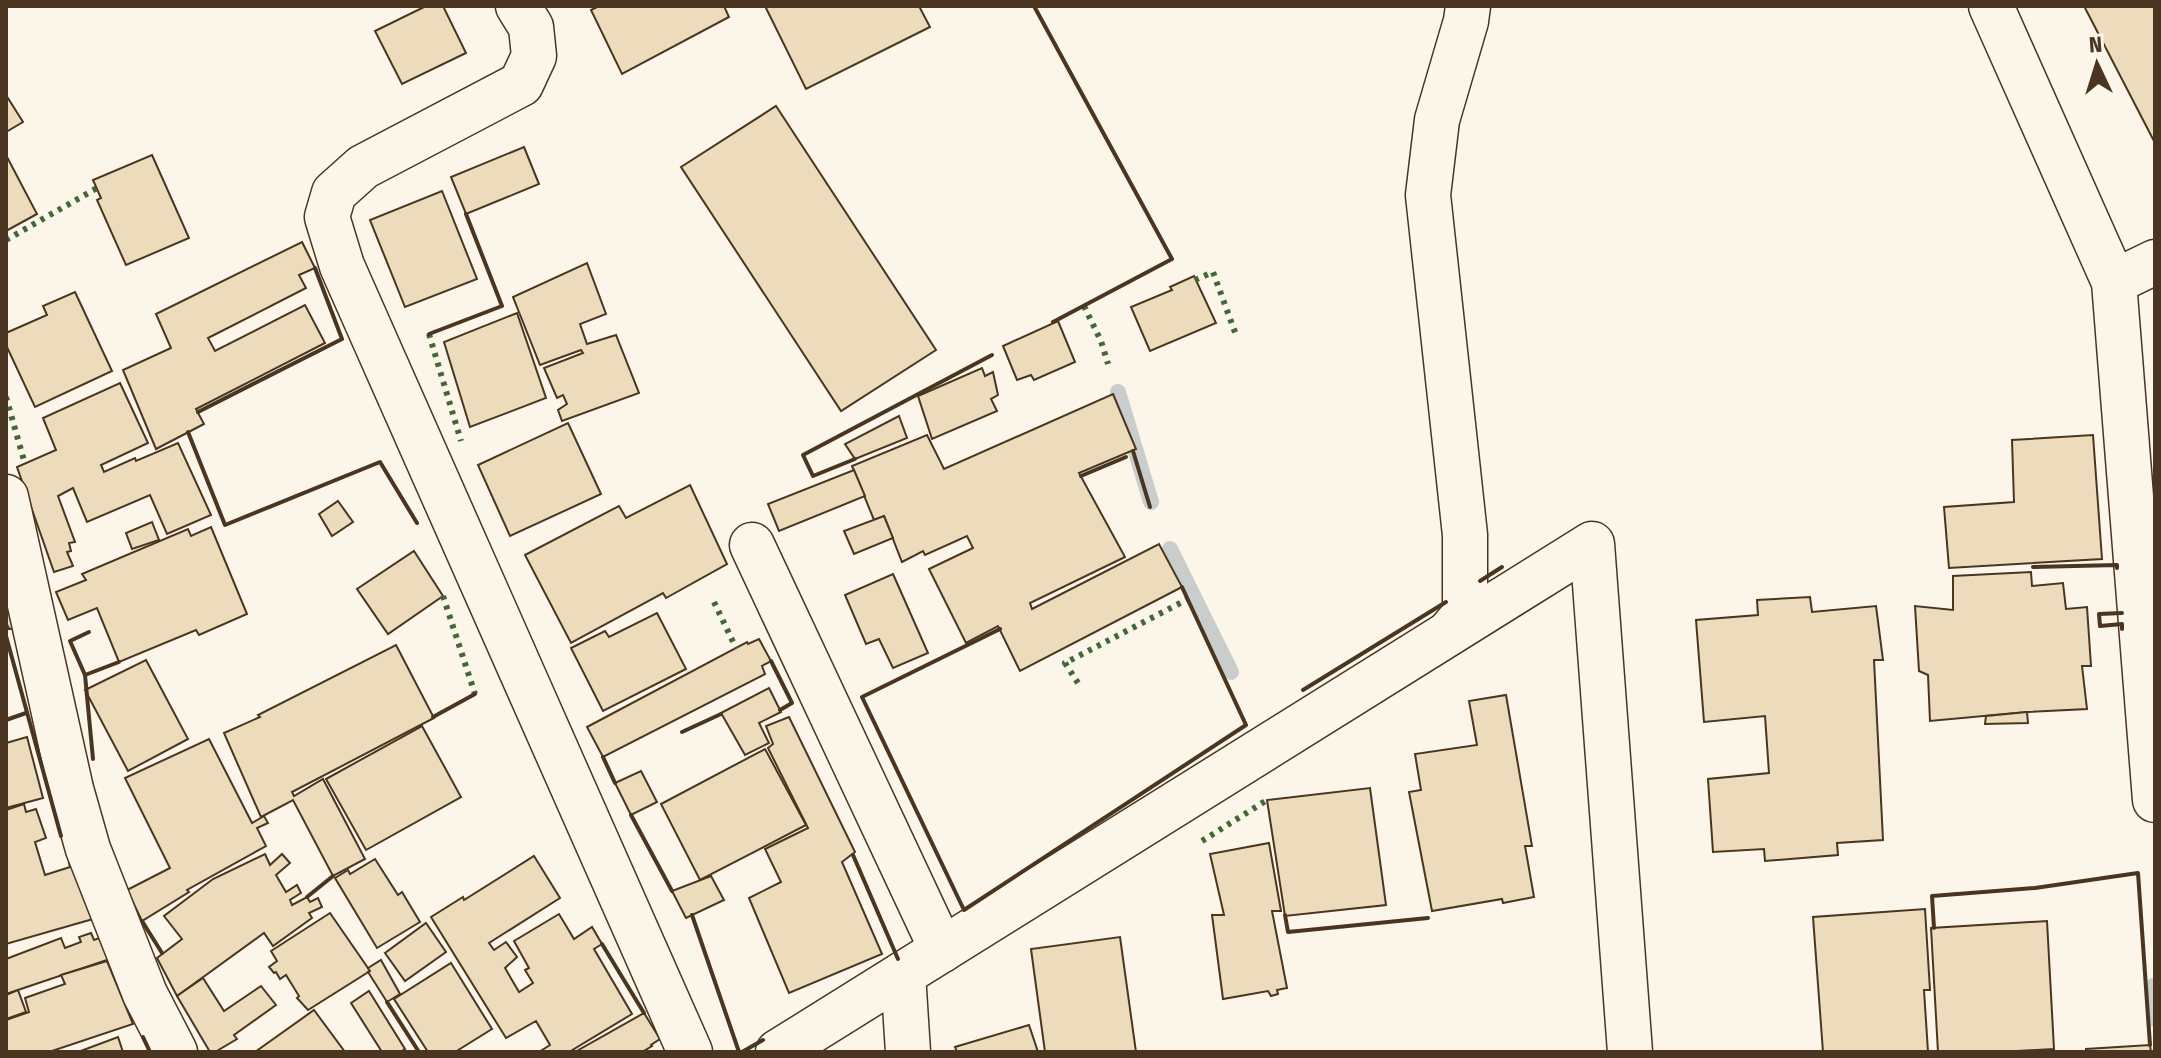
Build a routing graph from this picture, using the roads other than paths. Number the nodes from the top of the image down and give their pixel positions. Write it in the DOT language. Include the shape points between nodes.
graph roads {
  1 [pos="518,6"];
  2 [pos="1468,6"];
  3 [pos="1991,6"];
  4 [pos="2155,262"];
  5 [pos="2114,282"];
  6 [pos="6,497"];
  7 [pos="752,545"];
  8 [pos="1449,633"];
  9 [pos="2155,800"];
  10 [pos="942,950"];
  11 [pos="903,974"];
  12 [pos="175,1052"];
  13 [pos="690,1052"];
  14 [pos="778,1052"];
  15 [pos="908,1052"];
  16 [pos="1630,1052"];
  1 -- 13 [label="street" via="531,27 534,56 521,84 363,167 334,193 327,217 342,266"];
  2 -- 8 [label="street" via="1437,120 1428,195 1465,535 1465,614"];
  3 -- 5 [label="street"];
  4 -- 5 [label="street"];
  5 -- 9 [label="street"];
  6 -- 12 [label="street" via="88,849 145,994"];
  7 -- 10 [label="street"];
  8 -- 10 [label="street"];
  8 -- 16 [label="street" via="1592,544"];
  10 -- 11 [label="street"];
  11 -- 14 [label="street"];
  11 -- 15 [label="street"];
}
